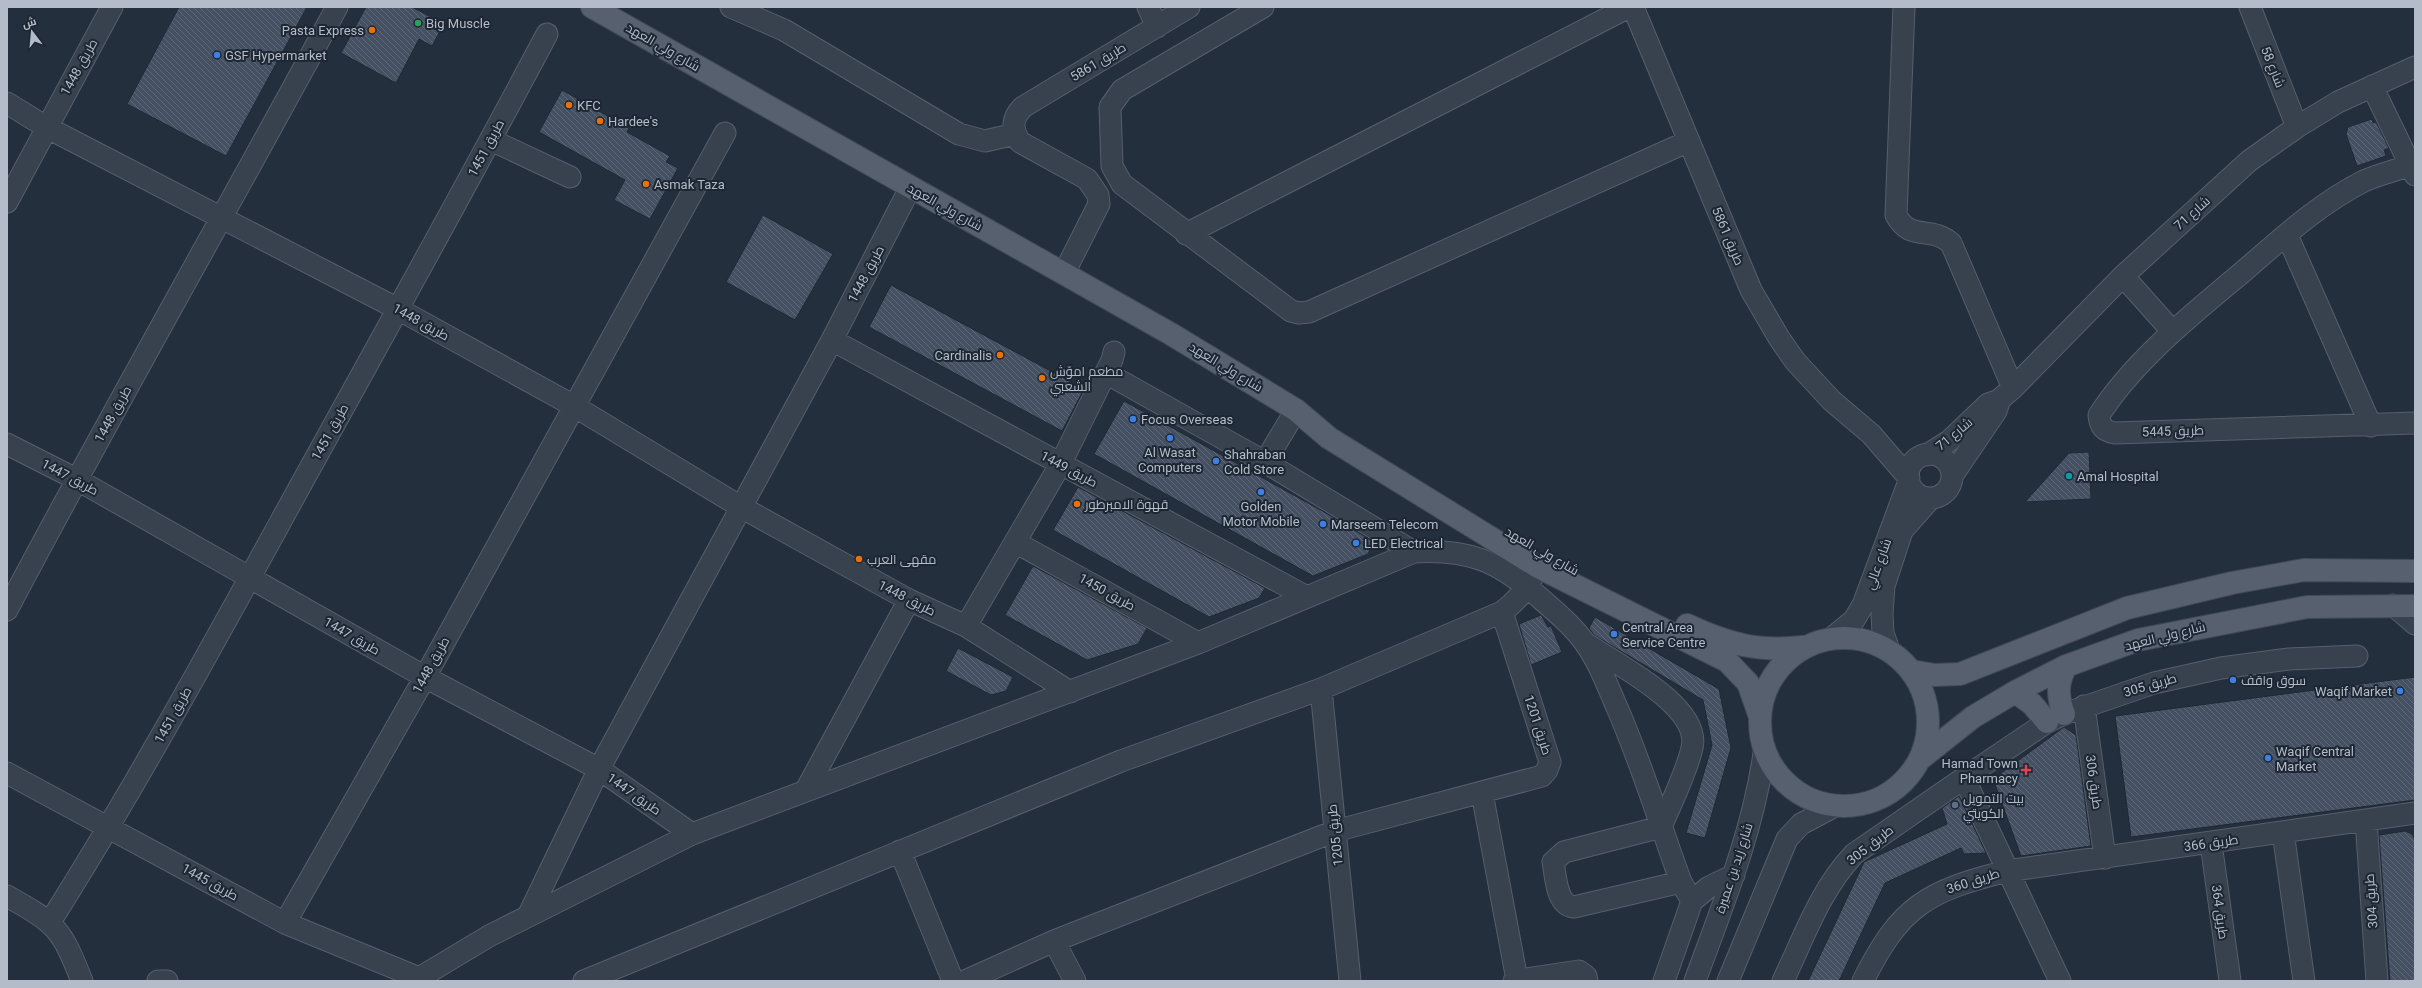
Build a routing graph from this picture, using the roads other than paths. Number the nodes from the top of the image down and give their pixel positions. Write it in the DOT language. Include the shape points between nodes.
graph roads {
  1 [pos="112,7"];
  2 [pos="337,7"];
  3 [pos="592,7"];
  4 [pos="731,7"];
  5 [pos="1148,7"];
  6 [pos="1189,7"];
  7 [pos="1263,7"];
  8 [pos="1629,7"];
  9 [pos="1633,7"];
  10 [pos="1904,7"];
  11 [pos="2250,7"];
  12 [pos="1156,27"];
  13 [pos="546,34"];
  14 [pos="2415,67"];
  15 [pos="2372,86"];
  16 [pos="7,103"];
  17 [pos="2297,126"];
  18 [pos="46,127"];
  19 [pos="1014,129"];
  20 [pos="725,134"];
  21 [pos="491,140"];
  22 [pos="1688,141"];
  23 [pos="2413,170"];
  24 [pos="570,177"];
  25 [pos="910,188"];
  26 [pos="7,202"];
  27 [pos="223,219"];
  28 [pos="1186,234"];
  29 [pos="2287,234"];
  30 [pos="1064,273"];
  31 [pos="2123,276"];
  32 [pos="398,309"];
  33 [pos="2172,331"];
  34 [pos="832,340"];
  35 [pos="1114,352"];
  36 [pos="1106,373"];
  37 [pos="2006,394"];
  38 [pos="574,406"];
  39 [pos="1296,410"];
  40 [pos="2415,423"];
  41 [pos="2371,426"];
  42 [pos="1871,434"];
  43 [pos="7,444"];
  44 [pos="1924,456"];
  45 [pos="1265,462"];
  46 [pos="1060,465"];
  47 [pos="1952,476"];
  48 [pos="76,479"];
  49 [pos="1909,479"];
  50 [pos="1931,498"];
  51 [pos="741,507"];
  52 [pos="1892,540"];
  53 [pos="1015,542"];
  54 [pos="1414,552"];
  55 [pos="1538,567"];
  56 [pos="2415,571"];
  57 [pos="250,578"];
  58 [pos="1528,587"];
  59 [pos="1307,597"];
  60 [pos="910,600"];
  61 [pos="2393,605"];
  62 [pos="2415,606"];
  63 [pos="7,610"];
  64 [pos="1502,612"];
  65 [pos="2415,624"];
  66 [pos="966,626"];
  67 [pos="1832,638"];
  68 [pos="1198,643"];
  69 [pos="1585,643"];
  70 [pos="1803,648"];
  71 [pos="1889,650"];
  72 [pos="2357,656"];
  73 [pos="2066,666"];
  74 [pos="1911,670"];
  75 [pos="425,677"];
  76 [pos="1321,688"];
  77 [pos="1070,692"];
  78 [pos="2015,692"];
  79 [pos="1759,714"];
  80 [pos="2065,714"];
  81 [pos="1764,753"];
  82 [pos="1920,758"];
  83 [pos="599,770"];
  84 [pos="7,773"];
  85 [pos="1964,778"];
  86 [pos="806,790"];
  87 [pos="1482,793"];
  88 [pos="1835,806"];
  89 [pos="2415,813"];
  90 [pos="2366,820"];
  91 [pos="110,828"];
  92 [pos="1661,828"];
  93 [pos="1335,831"];
  94 [pos="2283,832"];
  95 [pos="692,834"];
  96 [pos="2211,844"];
  97 [pos="900,851"];
  98 [pos="2105,858"];
  99 [pos="2007,871"];
  100 [pos="1734,875"];
  101 [pos="1682,882"];
  102 [pos="7,896"];
  103 [pos="1692,901"];
  104 [pos="528,916"];
  105 [pos="50,922"];
  106 [pos="285,923"];
  107 [pos="1054,941"];
  108 [pos="622,974"];
  109 [pos="417,980"];
  110 [pos="1516,980"];
  111 [pos="82,981"];
  112 [pos="158,981"];
  113 [pos="167,981"];
  114 [pos="584,981"];
  115 [pos="953,981"];
  116 [pos="965,981"];
  117 [pos="1075,981"];
  118 [pos="1350,981"];
  119 [pos="1587,981"];
  120 [pos="1664,981"];
  121 [pos="1695,981"];
  122 [pos="1728,981"];
  123 [pos="1783,981"];
  124 [pos="1862,981"];
  125 [pos="2060,981"];
  126 [pos="2230,981"];
  127 [pos="2304,981"];
  128 [pos="2377,981"];
  1 -- 18 [label="street, طريق 1448"];
  2 -- 27 [label="street, طريق 1448"];
  3 -- 25 [label="main road, شارع ولي العهد"];
  4 -- 19 [label="street" via="784,30 959,134 985,140"];
  5 -- 12 [label="street"];
  6 -- 12 [label="street, طريق 5861"];
  7 -- 28 [label="street" via="1122,90 1110,108 1112,166 1122,184"];
  8 -- 28 [label="street"];
  9 -- 22 [label="street, طريق 5861"];
  10 -- 37 [label="street" via="1896,215 1901,225 1912,232 1935,233 1951,243"];
  11 -- 17 [label="street, شارع 58"];
  12 -- 19 [label="street, طريق 5861" via="1023,108 1016,114"];
  13 -- 21 [label="street, طريق 1451"];
  14 -- 15 [label="street, شارع 71"];
  15 -- 17 [label="street, شارع 71"];
  15 -- 23 [label="street, طريق 5445"];
  16 -- 18 [label="street, طريق 1448"];
  17 -- 31 [label="street, شارع 71" via="2249,161"];
  18 -- 26 [label="street, طريق 1448"];
  18 -- 27 [label="street, طريق 1448"];
  19 -- 30 [label="street" via="1020,142 1087,179 1098,195 1099,204"];
  20 -- 38 [label="street, طريق 1448"];
  21 -- 24 [label="street"];
  21 -- 32 [label="street, طريق 1451"];
  22 -- 28 [label="street" via="1309,312 1299,314 1291,311"];
  22 -- 42 [label="street, طريق 5861" via="1751,290 1778,338 1813,382"];
  23 -- 29 [label="street, طريق 5445" via="2365,181"];
  25 -- 30 [label="main road, شارع ولي العهد"];
  25 -- 34 [label="street, طريق 1448"];
  27 -- 32 [label="street, طريق 1448"];
  27 -- 48 [label="street, طريق 1448"];
  29 -- 33 [label="street, طريق 5445"];
  29 -- 41 [label="street"];
  30 -- 39 [label="main road, شارع ولي العهد"];
  31 -- 33 [label="street"];
  31 -- 37 [label="street, شارع 71"];
  32 -- 38 [label="street, طريق 1448"];
  32 -- 57 [label="street, طريق 1451"];
  33 -- 41 [label="street, طريق 5445" via="2099,415 2100,425 2106,432"];
  34 -- 46 [label="street, طريق 1449"];
  34 -- 51 [label="street, طريق 1448"];
  35 -- 36 [label="street"];
  36 -- 45 [label="street"];
  36 -- 46 [label="street"];
  37 -- 44 [label="street, شارع 71" via="1988,404 1949,441"];
  37 -- 47 [label="street, شارع 71"];
  38 -- 51 [label="street, طريق 1448"];
  38 -- 75 [label="street, طريق 1448"];
  39 -- 45 [label="street"];
  39 -- 55 [label="main road, شارع ولي العهد" via="1329,438"];
  39 -- 70 [label="main road, شارع ولي العهد" via="1340,429 1533,546 1614,591 1722,641 1762,649"];
  40 -- 41 [label="street, طريق 5445"];
  42 -- 44 [label="street, طريق 5861"];
  42 -- 49 [label="street, طريق 5861"];
  43 -- 48 [label="street, طريق 1447"];
  44 -- 47 [label="street" via="1935,455 1947,462"];
  44 -- 49 [label="street" via="1912,465"];
  45 -- 54 [label="street"];
  46 -- 53 [label="street"];
  46 -- 59 [label="street, طريق 1449"];
  47 -- 50 [label="street" via="1951,484 1946,491"];
  48 -- 57 [label="street, طريق 1447"];
  48 -- 63 [label="street, طريق 1448"];
  49 -- 50 [label="street" via="1917,493"];
  49 -- 52 [label="street, شارع عالي"];
  50 -- 52 [label="street, شارع عالي"];
  51 -- 60 [label="street, طريق 1448"];
  51 -- 83 [label="street, طريق 1448"];
  52 -- 67 [label="street, شارع عالي" via="1854,620"];
  52 -- 71 [label="street, شارع عالي" via="1882,613 1883,633"];
  53 -- 66 [label="street"];
  53 -- 68 [label="street, طريق 1450"];
  54 -- 58 [label="street" via="1466,554 1497,565"];
  54 -- 59 [label="street"];
  55 -- 58 [label="street"];
  55 -- 79 [label="main road, شارع ولي العهد" via="1727,661 1748,683"];
  56 -- 74 [label="main road" via="2304,570 2232,583 2127,608 1960,674 1935,675"];
  57 -- 75 [label="street, طريق 1447"];
  57 -- 91 [label="street, طريق 1451"];
  58 -- 64 [label="street"];
  58 -- 69 [label="street"];
  59 -- 68 [label="street"];
  60 -- 66 [label="street, طريق 1448"];
  60 -- 86 [label="street"];
  61 -- 62 [label="main road, شارع ولي العهد"];
  61 -- 65 [label="street"];
  61 -- 73 [label="main road, شارع ولي العهد" via="2307,607 2239,619 2138,640"];
  64 -- 76 [label="street"];
  64 -- 87 [label="street, طريق 1201" via="1550,762 1548,770 1542,776"];
  66 -- 77 [label="street, طريق 1448"];
  67 -- 70 [label="main road"];
  67 -- 71 [label="main road" via="1862,639"];
  68 -- 77 [label="street"];
  69 -- 92 [label="street" via="1600,668 1626,728"];
  69 -- 92 [label="street" via="1670,700 1690,728 1692,748"];
  70 -- 79 [label="main road" via="1784,662 1770,681"];
  71 -- 74 [label="main road"];
  72 -- 80 [label="street, طريق 305" via="2289,659 2221,668 2154,683"];
  73 -- 78 [label="main road, شارع ولي العهد"];
  73 -- 80 [label="main road" via="2058,688 2059,700"];
  74 -- 82 [label="main road" via="1923,691 1928,713 1928,736"];
  75 -- 83 [label="street, طريق 1447"];
  75 -- 106 [label="street, طريق 1448"];
  76 -- 93 [label="street, طريق 1205"];
  76 -- 97 [label="street" via="1120,761"];
  77 -- 86 [label="street"];
  78 -- 80 [label="main road" via="2032,704"];
  78 -- 82 [label="main road, شارع ولي العهد" via="1973,716"];
  79 -- 81 [label="main road"];
  80 -- 85 [label="street, طريق 305"];
  80 -- 98 [label="street, طريق 306"];
  81 -- 88 [label="main road" via="1776,773 1792,789 1812,801"];
  81 -- 100 [label="street, شارع زيد بن عميرة" via="1755,802"];
  82 -- 88 [label="main road" via="1906,780 1885,796 1861,805"];
  83 -- 95 [label="street, طريق 1447"];
  83 -- 104 [label="street, طريق 1448"];
  84 -- 91 [label="street, طريق 1445"];
  85 -- 99 [label="street"];
  85 -- 123 [label="street, طريق 305" via="1868,844 1842,867 1822,896"];
  86 -- 95 [label="street"];
  87 -- 93 [label="street, طريق 1201"];
  87 -- 110 [label="street"];
  88 -- 122 [label="street" via="1801,824 1787,839"];
  89 -- 90 [label="street, طريق 366"];
  90 -- 94 [label="street, طريق 366"];
  90 -- 128 [label="street, طريق 304"];
  91 -- 105 [label="street, طريق 1451"];
  91 -- 106 [label="street, طريق 1445"];
  92 -- 101 [label="street"];
  92 -- 101 [label="street" via="1564,852 1556,857 1553,862 1561,900 1567,906 1574,907"];
  93 -- 107 [label="street, طريق 1201"];
  93 -- 118 [label="street, طريق 1205"];
  94 -- 96 [label="street, طريق 366"];
  94 -- 127 [label="street"];
  95 -- 104 [label="street"];
  96 -- 98 [label="street, طريق 366"];
  96 -- 126 [label="street, طريق 364"];
  97 -- 108 [label="street"];
  97 -- 115 [label="street"];
  98 -- 99 [label="street, طريق 366"];
  99 -- 124 [label="street, طريق 360" via="1949,887 1927,899 1890,932"];
  99 -- 125 [label="street"];
  100 -- 103 [label="street" via="1708,887"];
  100 -- 121 [label="street, شارع زيد بن عميرة"];
  101 -- 103 [label="street"];
  102 -- 105 [label="street"];
  103 -- 120 [label="street"];
  104 -- 109 [label="street"];
  105 -- 111 [label="street" via="67,944"];
  106 -- 109 [label="street, طريق 1445"];
  107 -- 116 [label="street, طريق 1201"];
  107 -- 117 [label="street"];
  108 -- 114 [label="street"];
  110 -- 119 [label="street" via="1579,971 1586,976"];
  112 -- 113 [label="street"];
}
